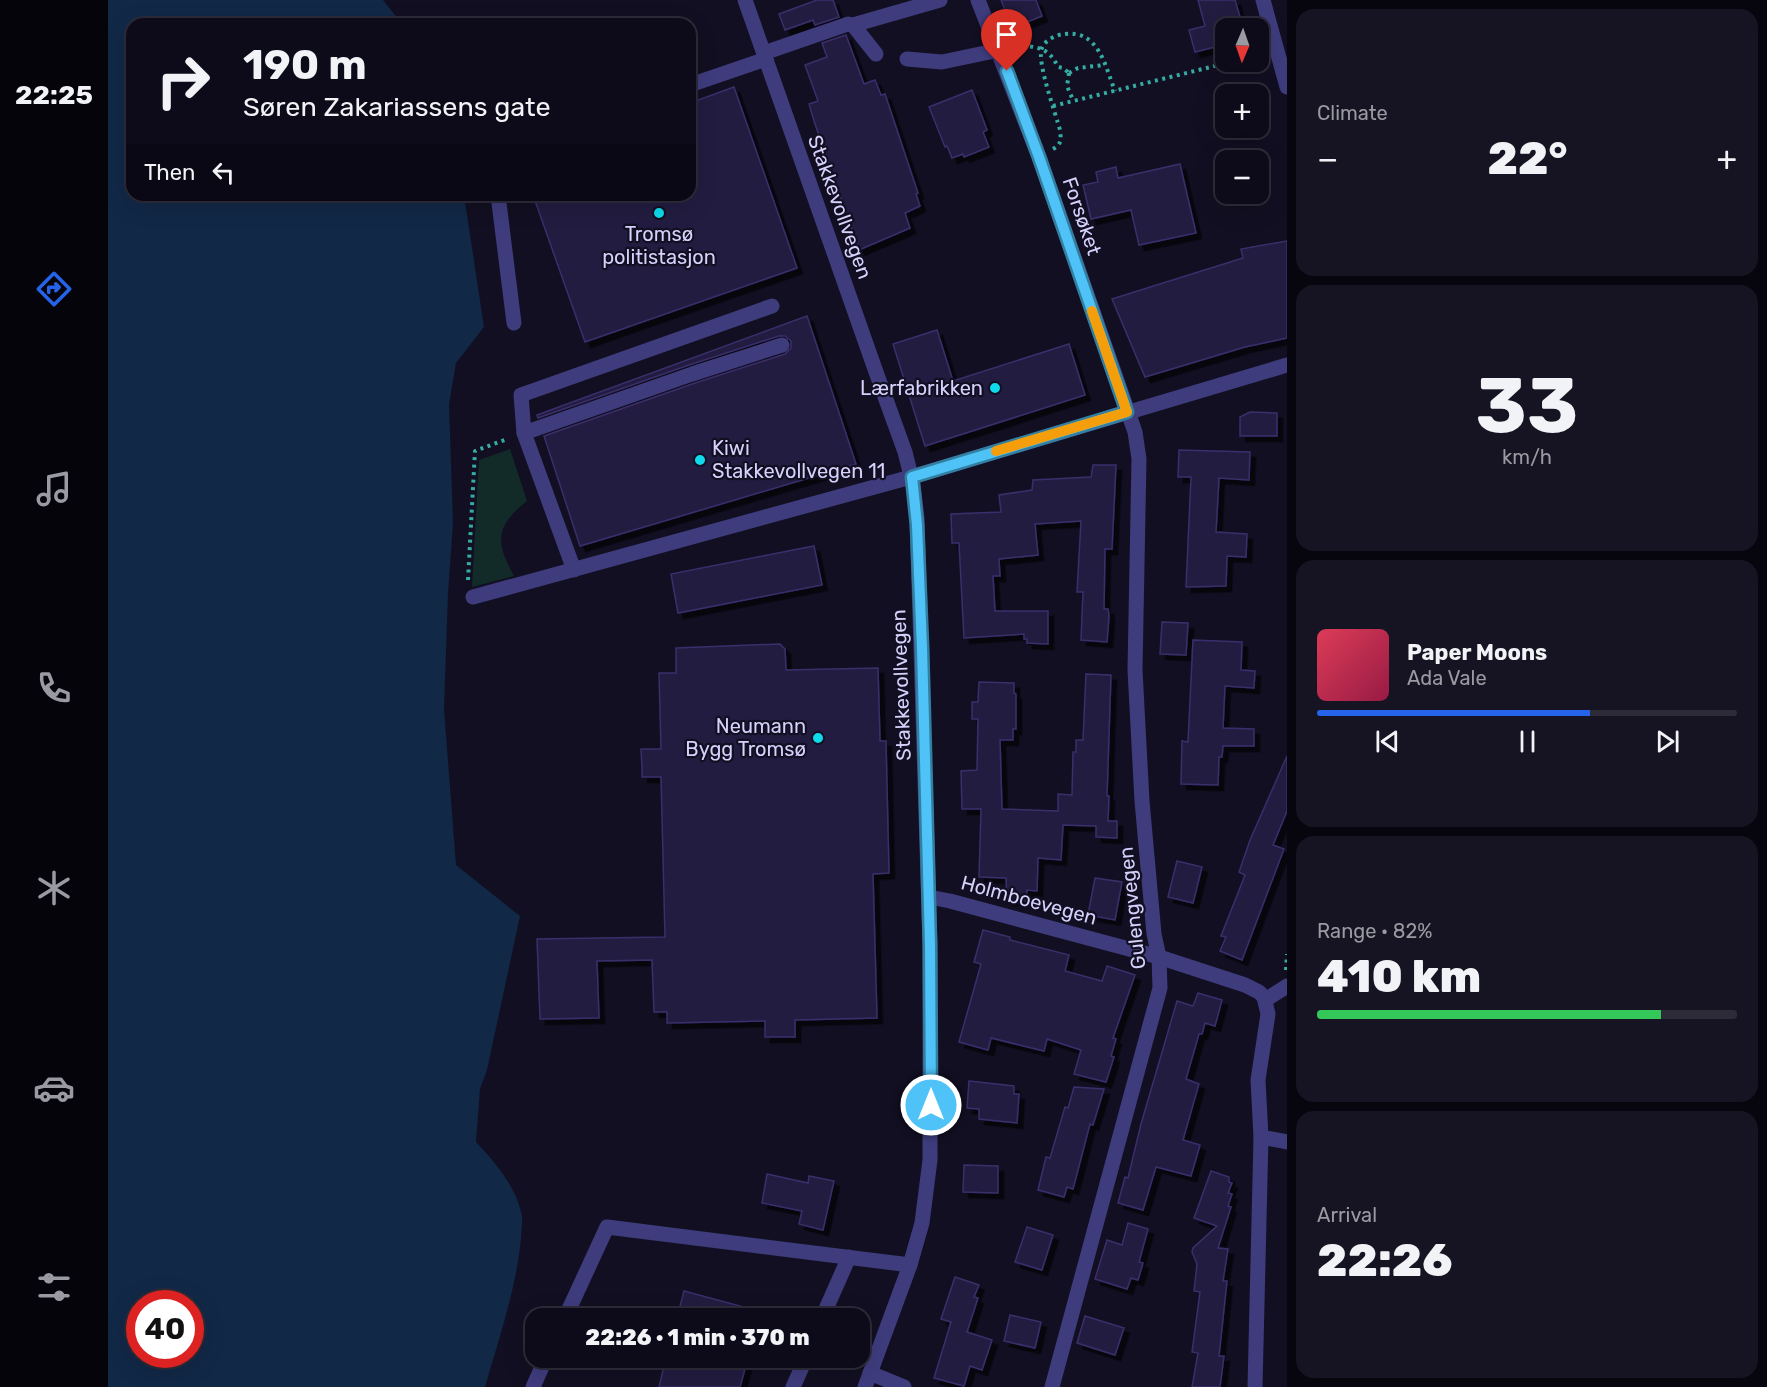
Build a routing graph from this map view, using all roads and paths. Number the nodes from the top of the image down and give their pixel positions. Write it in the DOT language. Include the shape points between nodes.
graph roads {
  1 [pos="746,0"];
  2 [pos="940,0"];
  3 [pos="978,0"];
  4 [pos="1263,0"];
  5 [pos="854,25"];
  6 [pos="996,43"];
  7 [pos="1019,45"];
  8 [pos="1041,48"];
  9 [pos="876,54"];
  10 [pos="765,56"];
  11 [pos="907,60"];
  12 [pos="1104,65"];
  13 [pos="1215,66"];
  14 [pos="1069,73"];
  15 [pos="696,83"];
  16 [pos="1287,87"];
  17 [pos="1115,91"];
  18 [pos="1073,100"];
  19 [pos="1053,105"];
  20 [pos="1039,157"];
  21 [pos="499,201"];
  22 [pos="772,306"];
  23 [pos="514,323"];
  24 [pos="782,345"];
  25 [pos="1287,365"];
  26 [pos="1127,412"];
  27 [pos="524,433"];
  28 [pos="912,477"];
  29 [pos="574,570"];
  30 [pos="473,597"];
  31 [pos="929,897"];
  32 [pos="1159,957"];
  33 [pos="1287,986"];
  34 [pos="1265,1000"];
  35 [pos="1261,1137"];
  36 [pos="1287,1142"];
  37 [pos="849,1257"];
  38 [pos="910,1264"];
  39 [pos="570,1308"];
  40 [pos="826,1308"];
  41 [pos="542,1368"];
  42 [pos="802,1368"];
  43 [pos="867,1380"];
  44 [pos="533,1387"];
  45 [pos="793,1387"];
  46 [pos="904,1387"];
  47 [pos="1052,1387"];
  48 [pos="1256,1387"];
  1 -- 10 [label="street, Stakkevollvegen"];
  2 -- 5 [label="street"];
  3 -- 6 [label="street, Forsøket"];
  4 -- 16 [label="street"];
  5 -- 9 [label="street"];
  5 -- 10 [label="street"];
  6 -- 11 [label="street" via="942,62"];
  6 -- 20 [label="street, Forsøket"];
  7 -- 8 [label="path"];
  8 -- 12 [label="path" via="1060,34 1075,32 1094,42"];
  8 -- 14 [label="path"];
  8 -- 19 [label="path" via="1040,61"];
  10 -- 15 [label="street"];
  10 -- 28 [label="street, Stakkevollvegen"];
  12 -- 14 [label="path"];
  12 -- 17 [label="path"];
  13 -- 17 [label="path"];
  14 -- 18 [label="path" via="1067,86"];
  17 -- 18 [label="path"];
  18 -- 19 [label="path"];
  19 -- 20 [label="path" via="1062,140"];
  20 -- 26 [label="street, Forsøket"];
  21 -- 23 [label="street"];
  22 -- 27 [label="street" via="521,395"];
  24 -- 27 [label="street"];
  25 -- 26 [label="street"];
  26 -- 28 [label="street"];
  26 -- 32 [label="street, Gulengvegen" via="1136,432 1139,459 1137,722"];
  27 -- 29 [label="street"];
  27 -- 30 [label="path" via="475,451 467,596"];
  28 -- 29 [label="street"];
  28 -- 31 [label="street, Stakkevollvegen" via="919,554"];
  29 -- 30 [label="street"];
  31 -- 32 [label="street, Holmboevegen"];
  31 -- 38 [label="street, Stakkevollvegen" via="930,1160 922,1222"];
  32 -- 34 [label="street, Holmboevegen" via="1245,985"];
  32 -- 47 [label="street, Gulengvegen" via="1160,988"];
  33 -- 34 [label="street"];
  34 -- 35 [label="street" via="1267,1023 1258,1080"];
  35 -- 36 [label="street"];
  35 -- 48 [label="street"];
  37 -- 38 [label="street"];
  37 -- 39 [label="street" via="607,1227"];
  37 -- 40 [label="street"];
  38 -- 43 [label="street, Stakkevollvegen"];
  41 -- 44 [label="street"];
  42 -- 45 [label="street"];
  43 -- 46 [label="street"];
}
